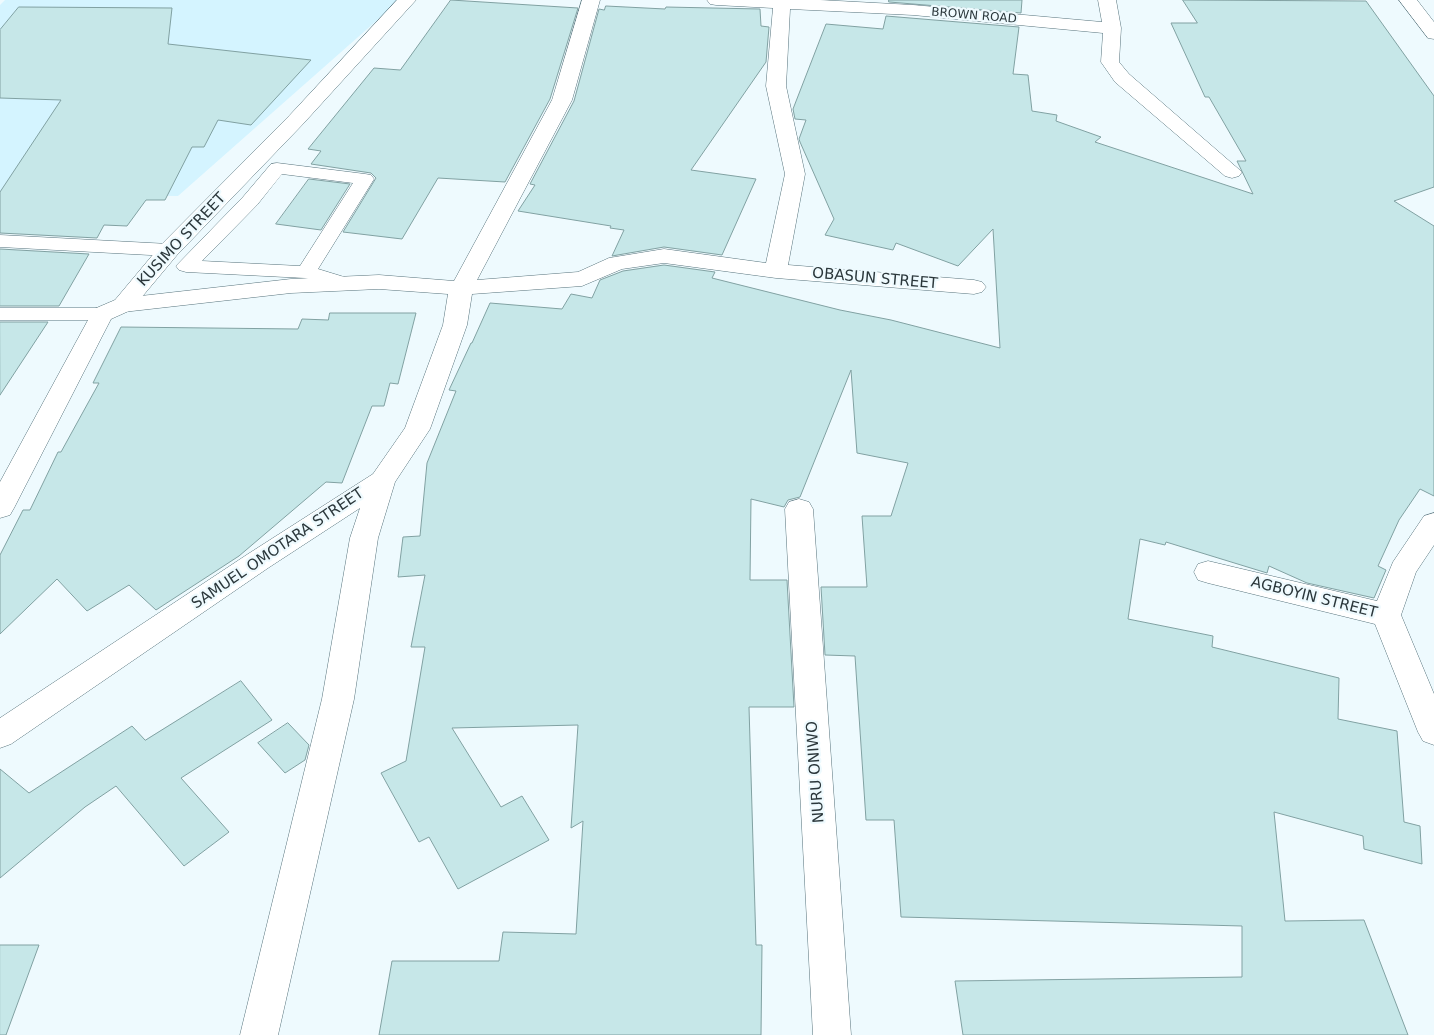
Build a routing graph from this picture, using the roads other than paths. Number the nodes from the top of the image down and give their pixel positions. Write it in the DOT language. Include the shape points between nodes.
graph roads {
  1 [pos="407,0"];
  2 [pos="591,0"];
  3 [pos="716,0"];
  4 [pos="1107,0"];
  5 [pos="1408,0"];
  6 [pos="781,1"];
  7 [pos="1112,28"];
  8 [pos="1434,34"];
  9 [pos="1232,172"];
  10 [pos="250,201"];
  11 [pos="211,208"];
  12 [pos="0,242"];
  13 [pos="169,250"];
  14 [pos="776,271"];
  15 [pos="306,272"];
  16 [pos="347,284"];
  17 [pos="974,287"];
  18 [pos="461,288"];
  19 [pos="123,305"];
  20 [pos="0,314"];
  21 [pos="102,314"];
  22 [pos="382,481"];
  23 [pos="0,508"];
  24 [pos="800,509"];
  25 [pos="1434,523"];
  26 [pos="1208,572"];
  27 [pos="1386,616"];
  28 [pos="1434,732"];
  29 [pos="0,735"];
  30 [pos="259,1035"];
  31 [pos="832,1035"];
  1 -- 11 [label="street, KUSIMO STREET"];
  2 -- 18 [label="street, SAMUEL OMOTARA STREET" via="562,100"];
  3 -- 6 [label="street, BROWN ROAD"];
  4 -- 7 [label="street"];
  5 -- 8 [label="street"];
  6 -- 7 [label="street, BROWN ROAD"];
  6 -- 14 [label="street" via="776,86 795,174"];
  7 -- 9 [label="street" via="1110,62 1122,78"];
  10 -- 11 [label="lane"];
  10 -- 15 [label="lane" via="186,266"];
  10 -- 15 [label="lane" via="277,168 365,179"];
  11 -- 13 [label="street, KUSIMO STREET"];
  12 -- 13 [label="lane"];
  13 -- 19 [label="street, KUSIMO STREET"];
  14 -- 17 [label="street, OBASUN STREET"];
  14 -- 18 [label="street, OBASUN STREET" via="664,256 617,264 582,279"];
  15 -- 16 [label="lane"];
  16 -- 18 [label="street, OBASUN STREET" via="379,282"];
  16 -- 19 [label="street, OBASUN STREET" via="291,286"];
  18 -- 22 [label="street, SAMUEL OMOTARA STREET" via="455,325 417,429"];
  19 -- 21 [label="street, KUSIMO STREET"];
  20 -- 21 [label="lane"];
  21 -- 23 [label="street"];
  22 -- 29 [label="street, SAMUEL OMOTARA STREET"];
  22 -- 30 [label="street" via="364,538 338,699"];
  24 -- 31 [label="street, NURU ONIWO"];
  25 -- 27 [label="street" via="1402,570"];
  26 -- 27 [label="street, AGBOYIN STREET"];
  27 -- 28 [label="street, AGBOYIN STREET"];
}
